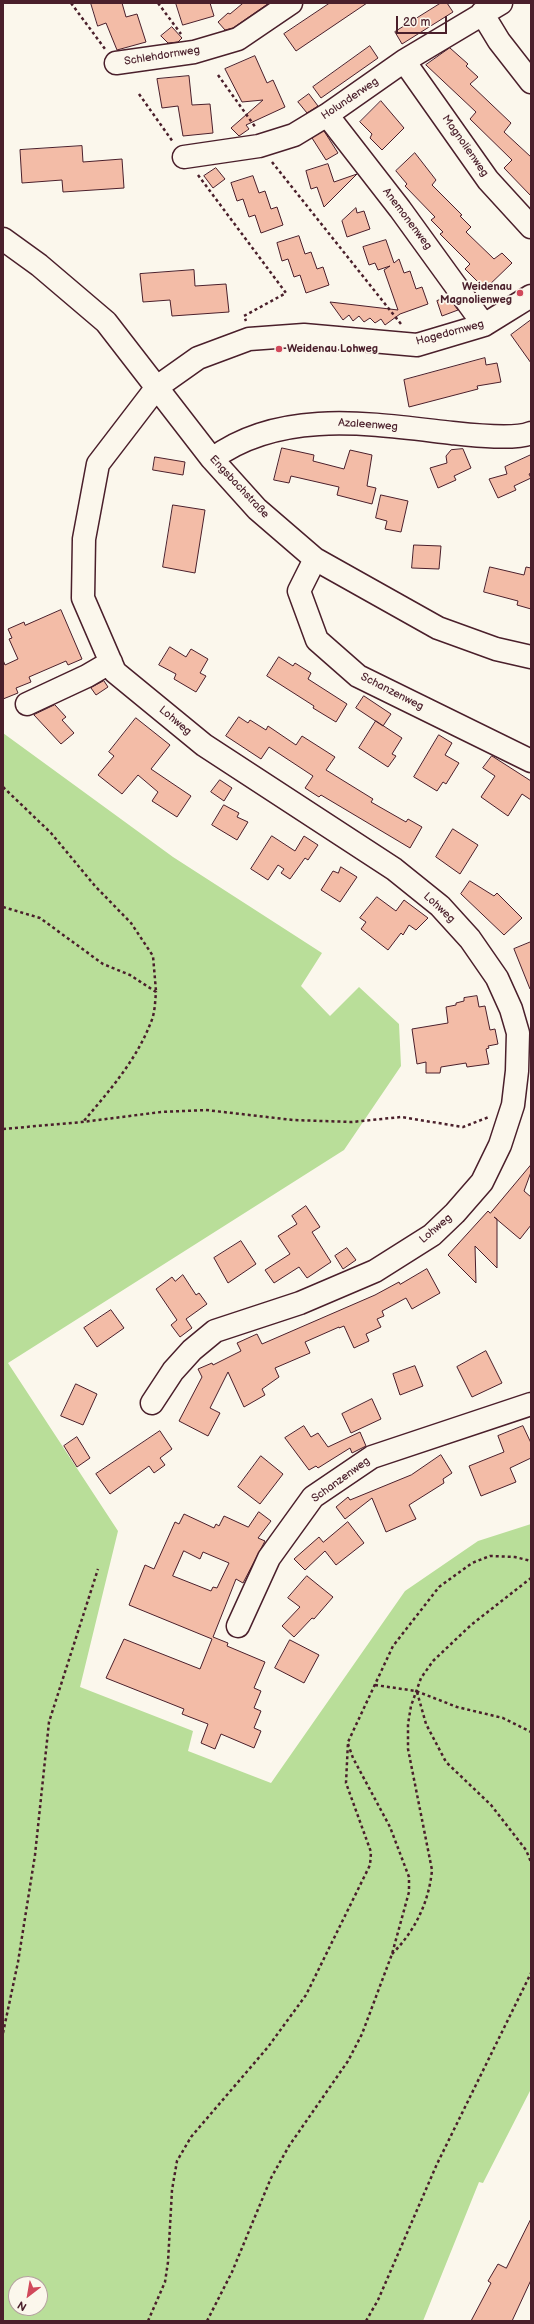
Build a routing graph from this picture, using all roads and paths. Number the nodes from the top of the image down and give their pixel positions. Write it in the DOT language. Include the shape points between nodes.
graph roads {
  1 [pos="71,3"];
  2 [pos="158,3"];
  3 [pos="291,3"];
  4 [pos="501,3"];
  5 [pos="482,13"];
  6 [pos="194,52"];
  7 [pos="404,61"];
  8 [pos="116,63"];
  9 [pos="218,75"];
  10 [pos="531,82"];
  11 [pos="138,94"];
  12 [pos="327,115"];
  13 [pos="263,144"];
  14 [pos="184,157"];
  15 [pos="531,227"];
  16 [pos="3,239"];
  17 [pos="531,296"];
  18 [pos="400,322"];
  19 [pos="484,326"];
  20 [pos="252,339"];
  21 [pos="157,387"];
  22 [pos="531,433"];
  23 [pos="212,459"];
  24 [pos="315,558"];
  25 [pos="531,657"];
  26 [pos="111,662"];
  27 [pos="27,704"];
  28 [pos="531,761"];
  29 [pos="3,787"];
  30 [pos="3,907"];
  31 [pos="156,992"];
  32 [pos="512,1105"];
  33 [pos="82,1122"];
  34 [pos="3,1129"];
  35 [pos="152,1403"];
  36 [pos="531,1404"];
  37 [pos="531,1561"];
  38 [pos="98,1569"];
  39 [pos="531,1578"];
  40 [pos="238,1626"];
  41 [pos="375,1685"];
  42 [pos="416,1691"];
  43 [pos="531,1732"];
  44 [pos="348,1742"];
  45 [pos="531,1862"];
  46 [pos="392,1954"];
  47 [pos="531,1973"];
  48 [pos="3,2033"];
  49 [pos="148,2321"];
  50 [pos="207,2321"];
  51 [pos="366,2321"];
  1 -- 8 [label="path"];
  2 -- 6 [label="path"];
  3 -- 6 [label="street, Schlehdornweg" via="238,39"];
  4 -- 5 [label="street, Holunderweg"];
  5 -- 7 [label="street, Holunderweg"];
  5 -- 10 [label="street" via="499,41"];
  6 -- 8 [label="street, Schlehdornweg"];
  7 -- 12 [label="street, Holunderweg"];
  7 -- 15 [label="street, Magnolienweg" via="488,180"];
  9 -- 13 [label="path"];
  11 -- 14 [label="path"];
  12 -- 13 [label="street, Holunderweg" via="294,135"];
  12 -- 19 [label="street, Anemonenweg" via="400,209"];
  13 -- 14 [label="street, Holunderweg"];
  13 -- 18 [label="path"];
  14 -- 20 [label="path" via="286,293 244,316"];
  16 -- 21 [label="street, Engsbachstraße" via="39,265 106,322"];
  17 -- 19 [label="street, Hagedornweg"];
  19 -- 20 [label="street, Hagedornweg" via="417,344 304,335"];
  20 -- 21 [label="street, Hagedornweg" via="198,358"];
  21 -- 23 [label="street, Engsbachstraße"];
  21 -- 26 [label="street, Lohweg" via="98,464 84,538 83,598"];
  22 -- 23 [label="street, Azaleenweg" via="477,436 378,424 329,422 273,429 230,445"];
  23 -- 24 [label="street, Engsbachstraße" via="257,509"];
  24 -- 25 [label="street, Engsbachstraße" via="438,628 496,649"];
  24 -- 28 [label="street, Schanzenweg" via="300,591 317,640 358,676"];
  26 -- 27 [label="street"];
  26 -- 32 [label="street, Lohweg" via="115,672 204,745 394,870 440,906 470,938 497,978 511,1009 518,1033 517,1071"];
  29 -- 31 [label="path" via="51,833 95,886 131,923 153,956"];
  30 -- 31 [label="path" via="40,918 103,964 130,975"];
  31 -- 33 [label="path" via="152,1021 139,1048 124,1073"];
  32 -- 33 [label="path" via="463,1127 401,1117 352,1122 293,1120 206,1110 161,1112"];
  32 -- 35 [label="street, Lohweg" via="500,1145 482,1182 432,1235 375,1271 300,1304 215,1331 187,1355"];
  33 -- 34 [label="path"];
  36 -- 40 [label="street, Schanzenweg" via="372,1457 313,1497 269,1558"];
  37 -- 41 [label="path" via="515,1557 490,1556 472,1562 439,1587 393,1646"];
  38 -- 48 [label="path" via="49,1722 35,1855 18,1962"];
  39 -- 42 [label="path" via="471,1625 433,1661 421,1678"];
  41 -- 42 [label="path"];
  41 -- 44 [label="path"];
  42 -- 43 [label="path" via="457,1707 503,1718"];
  42 -- 45 [label="path" via="426,1724 446,1762 491,1805 526,1850"];
  42 -- 46 [label="path" via="408,1724 408,1749 432,1870 425,1904 411,1930"];
  44 -- 46 [label="path" via="353,1758 390,1827 409,1877 409,1892"];
  44 -- 49 [label="path" via="346,1783 371,1852 370,1865 306,1995 268,2047 191,2137 177,2161 172,2190 165,2282"];
  46 -- 50 [label="path" via="362,2034 326,2095 288,2146 271,2178 232,2272"];
  47 -- 51 [label="path" via="437,2164 378,2300"];
}
